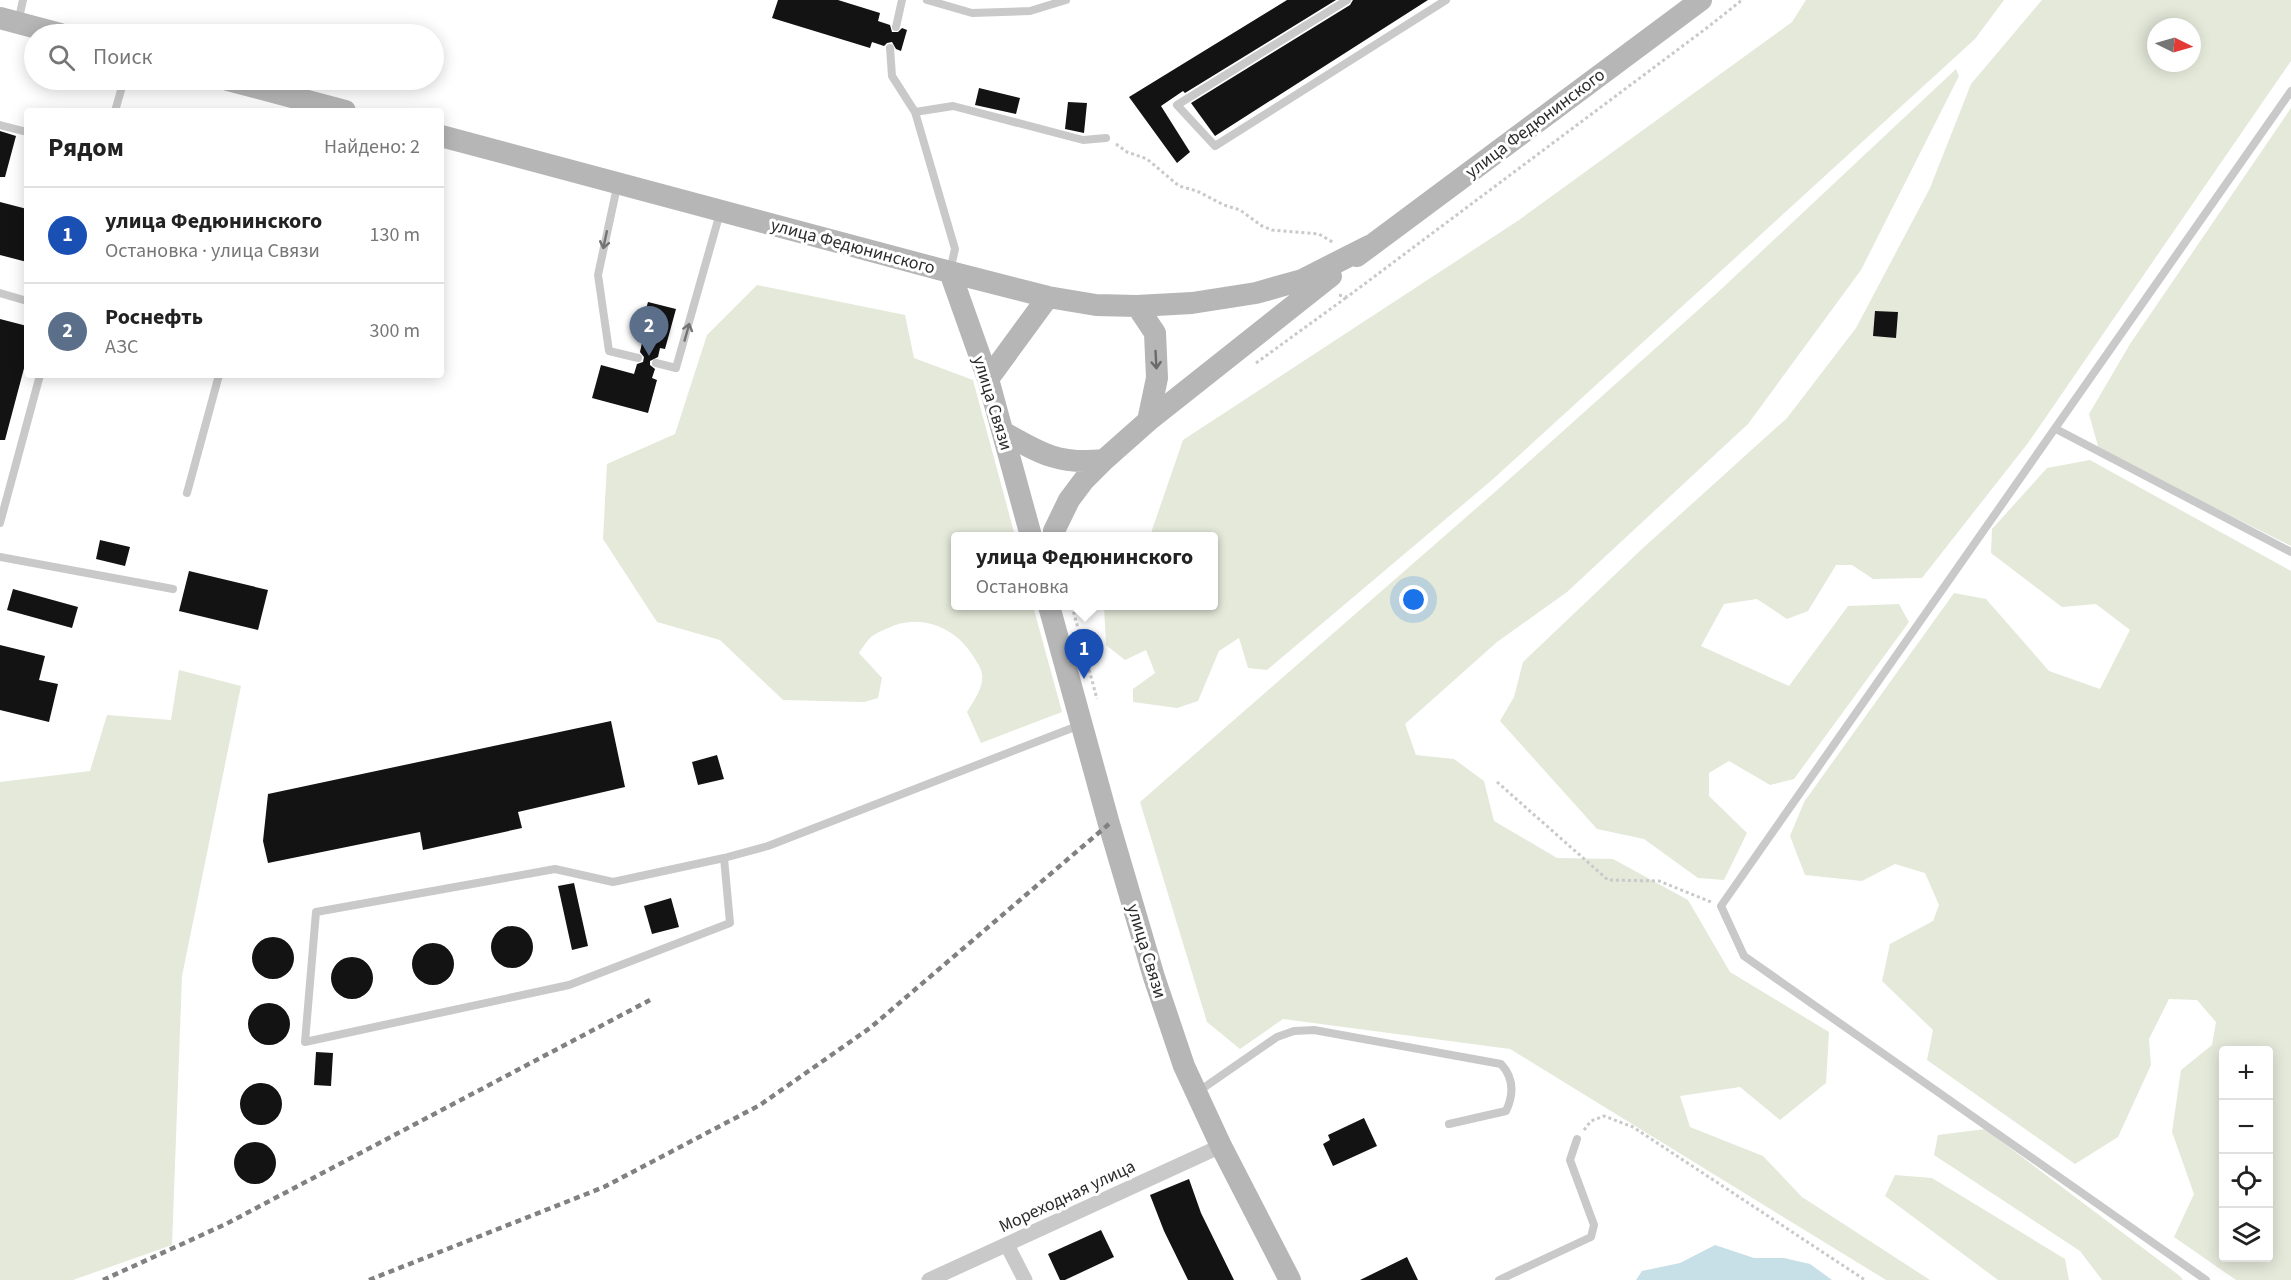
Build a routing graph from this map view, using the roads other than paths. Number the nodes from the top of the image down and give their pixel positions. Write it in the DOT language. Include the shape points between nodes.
graph roads {
  1 [pos="23,0"];
  2 [pos="902,0"];
  3 [pos="927,0"];
  4 [pos="1066,0"];
  5 [pos="1347,0"];
  6 [pos="1446,0"];
  7 [pos="1701,0"];
  8 [pos="9,20"];
  9 [pos="24,24"];
  10 [pos="896,27"];
  11 [pos="890,48"];
  12 [pos="121,90"];
  13 [pos="259,90"];
  14 [pos="2291,91"];
  15 [pos="116,108"];
  16 [pos="329,108"];
  17 [pos="915,112"];
  18 [pos="0,125"];
  19 [pos="24,131"];
  20 [pos="444,137"];
  21 [pos="1106,138"];
  22 [pos="618,182"];
  23 [pos="721,210"];
  24 [pos="1369,246"];
  25 [pos="950,272"];
  26 [pos="0,293"];
  27 [pos="1048,297"];
  28 [pos="24,300"];
  29 [pos="1137,306"];
  30 [pos="638,358"];
  31 [pos="656,363"];
  32 [pos="39,378"];
  33 [pos="218,378"];
  34 [pos="988,379"];
  35 [pos="1148,421"];
  36 [pos="2056,429"];
  37 [pos="1003,432"];
  38 [pos="1104,460"];
  39 [pos="187,493"];
  40 [pos="0,522"];
  41 [pos="1030,532"];
  42 [pos="1054,532"];
  43 [pos="2291,552"];
  44 [pos="0,557"];
  45 [pos="173,589"];
  46 [pos="1053,610"];
  47 [pos="1056,610"];
  48 [pos="1065,624"];
  49 [pos="1081,724"];
  50 [pos="724,858"];
  51 [pos="1196,1093"];
  52 [pos="1449,1124"];
  53 [pos="1577,1139"];
  54 [pos="1221,1146"];
  55 [pos="1007,1245"];
  56 [pos="929,1280"];
  57 [pos="1025,1280"];
  58 [pos="1290,1280"];
  59 [pos="1499,1280"];
  60 [pos="2206,1280"];
  1 -- 8 [label="lane"];
  2 -- 10 [label="lane"];
  3 -- 4 [label="lane" via="972,13 1030,11"];
  5 -- 6 [label="lane" via="1177,105 1215,146"];
  7 -- 24 [label="main road, улица Федюнинского"];
  8 -- 9 [label="main road"];
  11 -- 17 [label="lane" via="892,76"];
  12 -- 15 [label="lane"];
  13 -- 16 [label="main road"];
  14 -- 36 [label="lane"];
  17 -- 21 [label="lane" via="953,106 1083,140"];
  17 -- 25 [label="lane" via="955,249"];
  18 -- 19 [label="lane"];
  20 -- 22 [label="main road, улица Федюнинского"];
  22 -- 23 [label="main road, улица Федюнинского"];
  22 -- 30 [label="lane, one-way" via="598,275 609,351"];
  23 -- 25 [label="main road, улица Федюнинского"];
  31 -- 23 [label="lane, one-way" via="676,368"];
  24 -- 29 [label="main road, улица Федюнинского" via="1302,280 1256,293"];
  24 -- 35 [label="main road, улица Федюнинского"];
  25 -- 27 [label="main road, улица Федюнинского"];
  25 -- 34 [label="main road, улица Связи"];
  26 -- 28 [label="lane"];
  27 -- 29 [label="main road, улица Федюнинского" via="1096,305"];
  27 -- 34 [label="main road"];
  29 -- 35 [label="main road, one-way" via="1155,333 1157,378"];
  32 -- 40 [label="lane"];
  33 -- 39 [label="lane"];
  34 -- 37 [label="main road, улица Связи"];
  35 -- 38 [label="main road, улица Федюнинского"];
  36 -- 43 [label="lane"];
  36 -- 60 [label="lane" via="1721,906 1744,956"];
  37 -- 38 [label="main road" via="1057,458 1079,463"];
  37 -- 41 [label="main road, улица Связи"];
  38 -- 42 [label="main road, улица Федюнинского" via="1069,501"];
  44 -- 45 [label="lane"];
  46 -- 48 [label="main road, улица Связи"];
  47 -- 48 [label="main road"];
  48 -- 49 [label="main road, улица Связи"];
  49 -- 50 [label="lane" via="768,846"];
  49 -- 51 [label="main road, улица Связи" via="1154,977"];
  50 -- 50 [label="lane" via="730,924 569,985 305,1042 316,912 555,869 613,882"];
  51 -- 52 [label="lane" via="1277,1037 1294,1031 1314,1030 1502,1064 1510,1074 1512,1098 1506,1111"];
  51 -- 54 [label="main road, улица Связи"];
  53 -- 59 [label="lane" via="1570,1160 1594,1225 1591,1237"];
  54 -- 55 [label="street, Мореходная улица"];
  54 -- 58 [label="main road, улица Связи"];
  55 -- 56 [label="street, Мореходная улица"];
  55 -- 57 [label="street"];
}
